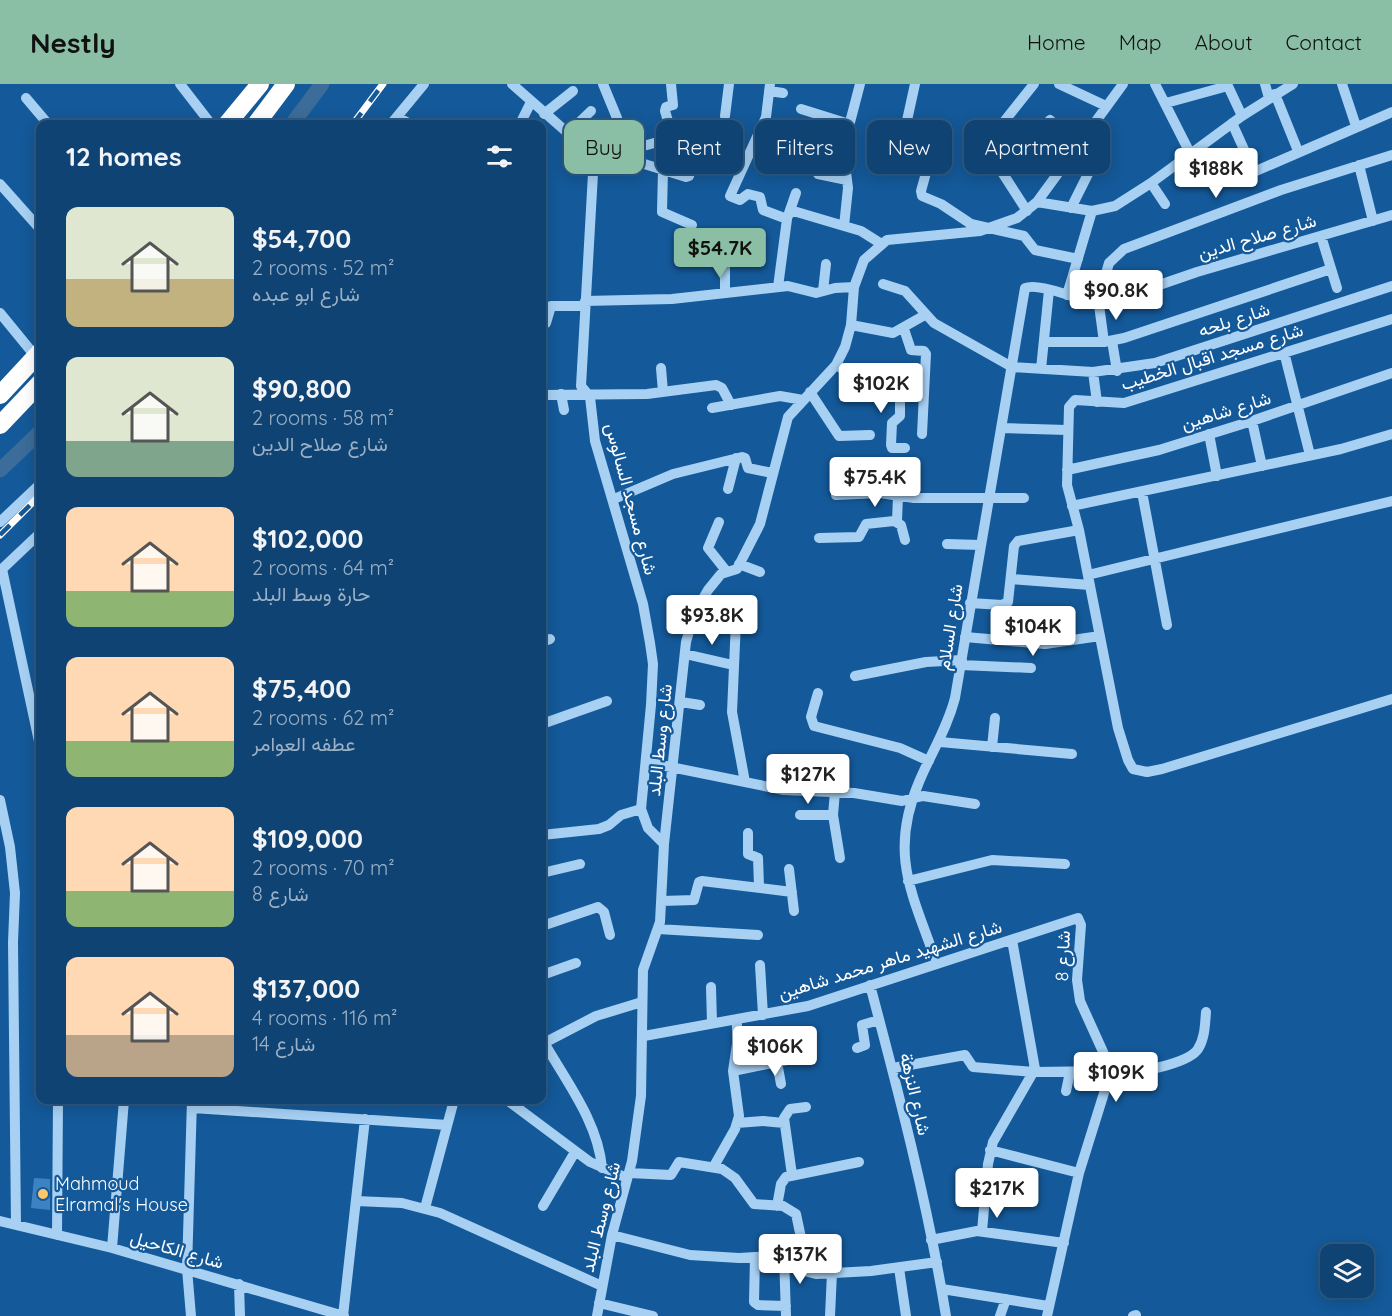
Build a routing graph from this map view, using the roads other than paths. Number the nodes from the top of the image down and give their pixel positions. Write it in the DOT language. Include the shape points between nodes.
graph roads {
  1 [pos="180,84"];
  2 [pos="286,84"];
  3 [pos="424,84"];
  4 [pos="512,84"];
  5 [pos="603,84"];
  6 [pos="671,84"];
  7 [pos="729,84"];
  8 [pos="860,84"];
  9 [pos="915,84"];
  10 [pos="1034,84"];
  11 [pos="1059,84"];
  12 [pos="1123,84"];
  13 [pos="1155,84"];
  14 [pos="1265,84"];
  15 [pos="1293,84"];
  16 [pos="1342,84"];
  17 [pos="256,85"];
  18 [pos="1227,85"];
  19 [pos="770,88"];
  20 [pos="1078,88"];
  21 [pos="573,91"];
  22 [pos="783,93"];
  23 [pos="1272,96"];
  24 [pos="26,98"];
  25 [pos="531,102"];
  26 [pos="1166,104"];
  27 [pos="1106,106"];
  28 [pos="801,109"];
  29 [pos="591,111"];
  30 [pos="1392,112"];
  31 [pos="544,114"];
  32 [pos="725,116"];
  33 [pos="1242,116"];
  34 [pos="617,118"];
  35 [pos="45,120"];
  36 [pos="208,120"];
  37 [pos="230,120"];
  38 [pos="259,120"];
  39 [pos="395,120"];
  40 [pos="522,120"];
  41 [pos="582,120"];
  42 [pos="668,120"];
  43 [pos="763,120"];
  44 [pos="836,120"];
  45 [pos="850,120"];
  46 [pos="907,120"];
  47 [pos="1096,120"];
  48 [pos="1232,123"];
  49 [pos="1356,126"];
  50 [pos="564,131"];
  51 [pos="755,141"];
  52 [pos="1298,151"];
  53 [pos="1190,153"];
  54 [pos="1392,155"];
  55 [pos="1359,165"];
  56 [pos="593,174"];
  57 [pos="663,174"];
  58 [pos="818,174"];
  59 [pos="846,174"];
  60 [pos="926,174"];
  61 [pos="1057,174"];
  62 [pos="1088,174"];
  63 [pos="847,180"];
  64 [pos="1151,183"];
  65 [pos="0,184"];
  66 [pos="796,193"];
  67 [pos="1037,202"];
  68 [pos="1165,204"];
  69 [pos="1071,208"];
  70 [pos="1027,211"];
  71 [pos="1092,211"];
  72 [pos="789,215"];
  73 [pos="1392,215"];
  74 [pos="1373,220"];
  75 [pos="36,224"];
  76 [pos="692,225"];
  77 [pos="844,226"];
  78 [pos="989,229"];
  79 [pos="1321,236"];
  80 [pos="880,243"];
  81 [pos="712,247"];
  82 [pos="1078,259"];
  83 [pos="826,264"];
  84 [pos="1331,269"];
  85 [pos="883,284"];
  86 [pos="778,286"];
  87 [pos="1392,286"];
  88 [pos="854,287"];
  89 [pos="1337,288"];
  90 [pos="1049,290"];
  91 [pos="823,291"];
  92 [pos="726,293"];
  93 [pos="1067,295"];
  94 [pos="585,304"];
  95 [pos="1098,304"];
  96 [pos="0,314"];
  97 [pos="925,315"];
  98 [pos="1392,319"];
  99 [pos="546,323"];
  100 [pos="851,324"];
  101 [pos="904,329"];
  102 [pos="1108,341"];
  103 [pos="1044,342"];
  104 [pos="1284,351"];
  105 [pos="36,352"];
  106 [pos="36,356"];
  107 [pos="836,365"];
  108 [pos="1012,367"];
  109 [pos="661,368"];
  110 [pos="1041,369"];
  111 [pos="1117,371"];
  112 [pos="1093,372"];
  113 [pos="1392,373"];
  114 [pos="877,381"];
  115 [pos="2,387"];
  116 [pos="36,387"];
  117 [pos="924,389"];
  118 [pos="663,392"];
  119 [pos="561,394"];
  120 [pos="589,394"];
  121 [pos="546,395"];
  122 [pos="806,396"];
  123 [pos="1097,402"];
  124 [pos="730,405"];
  125 [pos="1297,406"];
  126 [pos="712,408"];
  127 [pos="564,410"];
  128 [pos="1252,421"];
  129 [pos="0,425"];
  130 [pos="1001,428"];
  131 [pos="1067,430"];
  132 [pos="922,434"];
  133 [pos="1209,434"];
  134 [pos="1392,434"];
  135 [pos="870,435"];
  136 [pos="905,448"];
  137 [pos="1310,455"];
  138 [pos="736,458"];
  139 [pos="1263,466"];
  140 [pos="1067,470"];
  141 [pos="772,474"];
  142 [pos="1217,476"];
  143 [pos="36,488"];
  144 [pos="728,489"];
  145 [pos="1142,492"];
  146 [pos="836,495"];
  147 [pos="898,496"];
  148 [pos="988,498"];
  149 [pos="1024,498"];
  150 [pos="614,499"];
  151 [pos="1392,501"];
  152 [pos="1072,506"];
  153 [pos="897,521"];
  154 [pos="0,522"];
  155 [pos="719,522"];
  156 [pos="1079,530"];
  157 [pos="36,537"];
  158 [pos="819,538"];
  159 [pos="905,540"];
  160 [pos="947,544"];
  161 [pos="980,545"];
  162 [pos="1155,558"];
  163 [pos="740,564"];
  164 [pos="1,570"];
  165 [pos="727,572"];
  166 [pos="760,572"];
  167 [pos="1011,579"];
  168 [pos="1089,580"];
  169 [pos="970,603"];
  170 [pos="735,621"];
  171 [pos="1167,625"];
  172 [pos="1100,636"];
  173 [pos="965,637"];
  174 [pos="685,654"];
  175 [pos="961,662"];
  176 [pos="733,665"];
  177 [pos="1031,668"];
  178 [pos="855,676"];
  179 [pos="818,693"];
  180 [pos="1392,699"];
  181 [pos="607,701"];
  182 [pos="681,702"];
  183 [pos="700,705"];
  184 [pos="995,718"];
  185 [pos="546,723"];
  186 [pos="36,728"];
  187 [pos="939,742"];
  188 [pos="992,747"];
  189 [pos="1072,754"];
  190 [pos="929,761"];
  191 [pos="645,762"];
  192 [pos="674,766"];
  193 [pos="745,782"];
  194 [pos="835,792"];
  195 [pos="912,798"];
  196 [pos="0,800"];
  197 [pos="975,804"];
  198 [pos="640,809"];
  199 [pos="800,814"];
  200 [pos="833,815"];
  201 [pos="748,833"];
  202 [pos="546,835"];
  203 [pos="664,844"];
  204 [pos="840,858"];
  205 [pos="580,864"];
  206 [pos="1065,864"];
  207 [pos="789,869"];
  208 [pos="546,872"];
  209 [pos="908,881"];
  210 [pos="759,886"];
  211 [pos="792,892"];
  212 [pos="662,901"];
  213 [pos="794,911"];
  214 [pos="1073,917"];
  215 [pos="546,925"];
  216 [pos="658,929"];
  217 [pos="610,935"];
  218 [pos="758,935"];
  219 [pos="1012,940"];
  220 [pos="576,963"];
  221 [pos="937,964"];
  222 [pos="760,965"];
  223 [pos="546,974"];
  224 [pos="870,985"];
  225 [pos="711,987"];
  226 [pos="642,1002"];
  227 [pos="1206,1012"];
  228 [pos="763,1015"];
  229 [pos="737,1019"];
  230 [pos="879,1020"];
  231 [pos="712,1023"];
  232 [pos="644,1036"];
  233 [pos="546,1040"];
  234 [pos="546,1046"];
  235 [pos="857,1048"];
  236 [pos="811,1054"];
  237 [pos="777,1062"];
  238 [pos="893,1068"];
  239 [pos="733,1071"];
  240 [pos="1070,1071"];
  241 [pos="1034,1072"];
  242 [pos="1109,1074"];
  243 [pos="781,1084"];
  244 [pos="1066,1091"];
  245 [pos="58,1104"];
  246 [pos="124,1104"];
  247 [pos="193,1104"];
  248 [pos="453,1104"];
  249 [pos="512,1104"];
  250 [pos="806,1107"];
  251 [pos="365,1119"];
  252 [pos="737,1123"];
  253 [pos="784,1123"];
  254 [pos="447,1125"];
  255 [pos="990,1150"];
  256 [pos="575,1152"];
  257 [pos="859,1162"];
  258 [pos="714,1166"];
  259 [pos="602,1168"];
  260 [pos="1079,1173"];
  261 [pos="628,1175"];
  262 [pos="792,1175"];
  263 [pos="356,1201"];
  264 [pos="543,1206"];
  265 [pos="777,1206"];
  266 [pos="425,1208"];
  267 [pos="0,1221"];
  268 [pos="16,1225"];
  269 [pos="982,1231"];
  270 [pos="57,1235"];
  271 [pos="612,1235"];
  272 [pos="931,1240"];
  273 [pos="1064,1243"];
  274 [pos="112,1248"];
  275 [pos="784,1255"];
  276 [pos="755,1257"];
  277 [pos="937,1262"];
  278 [pos="899,1268"];
  279 [pos="187,1269"];
  280 [pos="808,1272"];
  281 [pos="832,1273"];
  282 [pos="239,1284"];
  283 [pos="602,1286"];
  284 [pos="942,1289"];
  285 [pos="1006,1299"];
  286 [pos="599,1303"];
  287 [pos="786,1311"];
  288 [pos="1047,1311"];
  289 [pos="191,1316"];
  290 [pos="240,1316"];
  291 [pos="343,1316"];
  292 [pos="597,1316"];
  293 [pos="653,1316"];
  294 [pos="830,1316"];
  295 [pos="906,1316"];
  296 [pos="946,1316"];
  297 [pos="1000,1316"];
  1 -- 36 [label="street"];
  2 -- 38 [label="highway"];
  3 -- 39 [label="street"];
  4 -- 25 [label="street"];
  5 -- 34 [label="street"];
  6 -- 42 [label="street" via="673,105 666,107"];
  7 -- 32 [label="street"];
  8 -- 45 [label="street"];
  9 -- 46 [label="street"];
  10 -- 70 [label="street" via="987,143"];
  11 -- 20 [label="street"];
  12 -- 27 [label="street"];
  13 -- 26 [label="street"];
  14 -- 23 [label="street"];
  15 -- 23 [label="street"];
  16 -- 49 [label="street"];
  17 -- 37 [label="highway"];
  18 -- 26 [label="street"];
  18 -- 33 [label="street"];
  19 -- 22 [label="street"];
  19 -- 43 [label="street"];
  20 -- 27 [label="street"];
  21 -- 31 [label="street"];
  23 -- 33 [label="street"];
  23 -- 52 [label="street"];
  24 -- 35 [label="street"];
  25 -- 31 [label="street"];
  25 -- 40 [label="street"];
  26 -- 53 [label="street"];
  27 -- 47 [label="street"];
  28 -- 44 [label="street"];
  29 -- 41 [label="street"];
  30 -- 49 [label="street"];
  31 -- 50 [label="street"];
  33 -- 48 [label="street"];
  48 -- 52 [label="street" via="1257,171"];
  48 -- 53 [label="street"];
  49 -- 52 [label="street"];
  51 -- 72 [label="street" via="730,196 740,200 747,194 760,197 764,210"];
  53 -- 64 [label="street"];
  54 -- 55 [label="street"];
  55 -- 74 [label="street"];
  55 -- 95 [label="street" via="1124,249 1109,263"];
  56 -- 94 [label="street, شارع مسجد السالوس"];
  57 -- 76 [label="street" via="662,212"];
  58 -- 63 [label="street"];
  59 -- 63 [label="street"];
  60 -- 78 [label="street" via="921,194 971,224"];
  61 -- 67 [label="street"];
  62 -- 69 [label="street"];
  63 -- 77 [label="street"];
  64 -- 68 [label="street"];
  64 -- 71 [label="street" via="1125,201"];
  65 -- 75 [label="street"];
  66 -- 72 [label="street"];
  67 -- 69 [label="street"];
  67 -- 70 [label="street"];
  69 -- 71 [label="street"];
  70 -- 78 [label="street"];
  71 -- 82 [label="street"];
  72 -- 77 [label="street"];
  72 -- 86 [label="street"];
  73 -- 74 [label="street, شارع صلاح الدين"];
  74 -- 79 [label="street, شارع صلاح الدين"];
  77 -- 80 [label="street"];
  78 -- 80 [label="street" via="895,238"];
  78 -- 82 [label="street" via="1024,236 1035,250"];
  79 -- 84 [label="street"];
  79 -- 95 [label="street, شارع صلاح الدين"];
  80 -- 88 [label="street" via="864,260"];
  81 -- 92 [label="street" via="725,252"];
  82 -- 93 [label="street"];
  83 -- 91 [label="street"];
  84 -- 89 [label="street"];
  84 -- 102 [label="street" via="1227,306"];
  85 -- 97 [label="street" via="905,291"];
  86 -- 91 [label="street"];
  86 -- 92 [label="street"];
  87 -- 111 [label="street, شارع بلحه" via="1155,363"];
  88 -- 91 [label="street"];
  88 -- 100 [label="street"];
  90 -- 93 [label="street"];
  90 -- 103 [label="street"];
  90 -- 108 [label="street, شارع السلام" via="1028,286 1024,290"];
  92 -- 94 [label="street"];
  93 -- 95 [label="street"];
  94 -- 99 [label="street" via="550,306"];
  94 -- 120 [label="street, شارع مسجد السالوس" via="581,386"];
  95 -- 102 [label="street"];
  96 -- 105 [label="street"];
  97 -- 101 [label="street"];
  97 -- 108 [label="street"];
  98 -- 104 [label="street, شارع مسجد اقبال الخطيب"];
  100 -- 101 [label="street" via="888,333"];
  100 -- 107 [label="street"];
  101 -- 117 [label="street" via="910,350 926,352"];
  102 -- 103 [label="street"];
  102 -- 111 [label="street"];
  103 -- 110 [label="street"];
  104 -- 123 [label="street, شارع مسجد اقبال الخطيب" via="1124,403"];
  104 -- 125 [label="street"];
  106 -- 115 [label="highway"];
  107 -- 114 [label="street"];
  107 -- 122 [label="street"];
  108 -- 110 [label="street, شارع بلحه"];
  108 -- 130 [label="street, شارع السلام"];
  109 -- 118 [label="street"];
  110 -- 112 [label="street, شارع بلحه"];
  111 -- 112 [label="street, شارع بلحه"];
  112 -- 123 [label="street"];
  113 -- 125 [label="street, شارع شاهين"];
  116 -- 129 [label="highway"];
  117 -- 132 [label="street"];
  117 -- 136 [label="street" via="900,391 900,416 892,423 891,445"];
  118 -- 120 [label="street"];
  118 -- 124 [label="street" via="718,385"];
  119 -- 120 [label="street"];
  119 -- 121 [label="street"];
  119 -- 127 [label="street"];
  120 -- 150 [label="street, شارع مسجد السالوس" via="596,441"];
  122 -- 124 [label="street" via="780,396"];
  122 -- 135 [label="street" via="839,436"];
  122 -- 141 [label="street" via="784,425"];
  123 -- 131 [label="street, شارع مسجد اقبال الخطيب" via="1072,402"];
  124 -- 126 [label="street"];
  125 -- 128 [label="street, شارع شاهين"];
  125 -- 137 [label="street"];
  128 -- 133 [label="street, شارع شاهين"];
  128 -- 139 [label="street"];
  130 -- 131 [label="street"];
  130 -- 148 [label="street, شارع السلام"];
  131 -- 140 [label="street, شارع مسجد اقبال الخطيب"];
  133 -- 140 [label="street, شارع شاهين"];
  133 -- 142 [label="street"];
  134 -- 137 [label="street"];
  137 -- 139 [label="street"];
  138 -- 141 [label="street" via="744,457 747,468"];
  138 -- 144 [label="street"];
  138 -- 150 [label="street" via="674,474"];
  139 -- 142 [label="street"];
  140 -- 152 [label="street, شارع مسجد اقبال الخطيب"];
  141 -- 163 [label="street" via="760,524"];
  142 -- 145 [label="street"];
  143 -- 154 [label="street"];
  145 -- 152 [label="street"];
  145 -- 162 [label="street"];
  146 -- 147 [label="street"];
  147 -- 148 [label="street"];
  147 -- 153 [label="street"];
  148 -- 149 [label="street"];
  148 -- 161 [label="street, شارع السلام"];
  150 -- 191 [label="street, شارع مسجد السالوس" via="643,604 653,663"];
  151 -- 162 [label="street"];
  152 -- 156 [label="street, شارع مسجد اقبال الخطيب"];
  153 -- 158 [label="street" via="866,524 859,537"];
  153 -- 159 [label="street"];
  155 -- 165 [label="street" via="708,550"];
  156 -- 167 [label="street" via="1018,541 1014,546"];
  156 -- 168 [label="street, شارع مسجد اقبال الخطيب"];
  157 -- 164 [label="street"];
  160 -- 161 [label="street"];
  161 -- 169 [label="street, شارع السلام"];
  162 -- 168 [label="street"];
  162 -- 171 [label="street"];
  163 -- 165 [label="street, شارع وسط البلد" via="735,571"];
  163 -- 166 [label="street"];
  164 -- 186 [label="street"];
  165 -- 174 [label="street, شارع وسط البلد" via="718,576 697,608"];
  167 -- 168 [label="street"];
  167 -- 169 [label="street" via="1006,604"];
  168 -- 172 [label="street, شارع مسجد اقبال الخطيب"];
  169 -- 173 [label="street, شارع السلام"];
  170 -- 176 [label="street"];
  172 -- 173 [label="street" via="1045,644"];
  172 -- 180 [label="street, شارع مسجد اقبال الخطيب" via="1118,728 1130,766 1138,771 1162,769"];
  173 -- 175 [label="street, شارع السلام"];
  174 -- 176 [label="street"];
  174 -- 182 [label="street, شارع وسط البلد"];
  175 -- 177 [label="street"];
  175 -- 178 [label="street" via="926,662"];
  175 -- 187 [label="street, شارع السلام" via="950,718"];
  176 -- 193 [label="street" via="732,722"];
  179 -- 190 [label="street" via="811,717 814,726 900,748"];
  181 -- 185 [label="street"];
  182 -- 183 [label="street"];
  182 -- 192 [label="street, شارع وسط البلد"];
  184 -- 188 [label="street"];
  187 -- 188 [label="street"];
  187 -- 190 [label="street, شارع السلام"];
  188 -- 189 [label="street"];
  190 -- 195 [label="street, شارع السلام"];
  191 -- 192 [label="street"];
  191 -- 198 [label="street, شارع مسجد السالوس"];
  192 -- 193 [label="street"];
  192 -- 203 [label="street, شارع وسط البلد"];
  193 -- 194 [label="street" via="779,789"];
  194 -- 195 [label="street" via="902,801"];
  194 -- 200 [label="street"];
  195 -- 197 [label="street" via="923,796"];
  195 -- 209 [label="street, شارع السلام" via="904,833"];
  196 -- 268 [label="street" via="15,893"];
  198 -- 202 [label="street" via="599,829"];
  198 -- 203 [label="street" via="648,828"];
  199 -- 200 [label="street"];
  200 -- 204 [label="street"];
  201 -- 210 [label="street" via="748,854 758,858"];
  203 -- 212 [label="street, شارع وسط البلد"];
  205 -- 208 [label="street"];
  206 -- 209 [label="street" via="992,861"];
  207 -- 211 [label="street"];
  209 -- 221 [label="street, شارع السلام"];
  210 -- 211 [label="street"];
  210 -- 212 [label="street" via="702,881 694,900"];
  211 -- 213 [label="street"];
  212 -- 216 [label="street, شارع وسط البلد"];
  214 -- 219 [label="street, شارع الشهيد ماهر محمد شاهين"];
  214 -- 242 [label="street, شارع 8" via="1082,925 1077,980 1080,1001"];
  215 -- 217 [label="street" via="598,907 604,912"];
  216 -- 218 [label="street"];
  216 -- 226 [label="street, شارع وسط البلد" via="644,970"];
  219 -- 221 [label="street, شارع الشهيد ماهر محمد شاهين"];
  219 -- 241 [label="street"];
  220 -- 223 [label="street"];
  221 -- 224 [label="street, شارع الشهيد ماهر محمد شاهين"];
  222 -- 228 [label="street"];
  224 -- 228 [label="street, شارع الشهيد ماهر محمد شاهين" via="808,1006"];
  224 -- 230 [label="street, شارع النزهة"];
  225 -- 231 [label="street"];
  226 -- 232 [label="street, شارع وسط البلد"];
  226 -- 233 [label="street" via="596,1016"];
  227 -- 242 [label="street" via="1197,1051 1183,1060"];
  228 -- 229 [label="street, شارع الشهيد ماهر محمد شاهين"];
  229 -- 231 [label="street, شارع الشهيد ماهر محمد شاهين"];
  229 -- 239 [label="street"];
  230 -- 235 [label="street" via="862,1025 865,1045"];
  230 -- 238 [label="street, شارع النزهة"];
  231 -- 232 [label="street, شارع الشهيد ماهر محمد شاهين"];
  232 -- 261 [label="street, شارع وسط البلد" via="641,1096"];
  234 -- 259 [label="street" via="592,1126"];
  236 -- 237 [label="street"];
  237 -- 239 [label="street"];
  237 -- 243 [label="street"];
  238 -- 241 [label="street" via="965,1055 973,1067"];
  238 -- 272 [label="street, شارع النزهة"];
  239 -- 252 [label="street" via="739,1108"];
  240 -- 241 [label="street"];
  240 -- 242 [label="street"];
  240 -- 244 [label="street"];
  241 -- 255 [label="street"];
  242 -- 260 [label="street"];
  245 -- 270 [label="street"];
  246 -- 274 [label="street"];
  247 -- 251 [label="street"];
  247 -- 279 [label="street"];
  248 -- 254 [label="street"];
  249 -- 256 [label="street"];
  250 -- 253 [label="street" via="790,1109"];
  251 -- 254 [label="street"];
  251 -- 263 [label="street"];
  252 -- 253 [label="street"];
  252 -- 258 [label="street"];
  253 -- 262 [label="street"];
  254 -- 266 [label="street"];
  255 -- 260 [label="street"];
  255 -- 269 [label="street"];
  256 -- 259 [label="street"];
  256 -- 264 [label="street"];
  257 -- 262 [label="street"];
  258 -- 261 [label="street" via="679,1162 671,1174"];
  258 -- 265 [label="street" via="735,1178 754,1204"];
  259 -- 261 [label="street"];
  260 -- 273 [label="street"];
  261 -- 271 [label="street, شارع وسط البلد"];
  262 -- 265 [label="street" via="781,1184"];
  263 -- 266 [label="street"];
  263 -- 291 [label="street"];
  265 -- 280 [label="street" via="788,1207 798,1218"];
  266 -- 283 [label="street"];
  267 -- 268 [label="street, شارع الكاحيل"];
  268 -- 270 [label="street, شارع الكاحيل"];
  269 -- 272 [label="street"];
  269 -- 273 [label="street"];
  270 -- 274 [label="street, شارع الكاحيل"];
  271 -- 276 [label="street" via="690,1255"];
  271 -- 283 [label="street, شارع وسط البلد"];
  272 -- 277 [label="street, شارع النزهة"];
  273 -- 288 [label="street"];
  274 -- 279 [label="street, شارع الكاحيل"];
  275 -- 276 [label="street"];
  275 -- 280 [label="street" via="798,1257"];
  275 -- 287 [label="street"];
  276 -- 287 [label="street" via="754,1302"];
  277 -- 278 [label="street"];
  277 -- 284 [label="street, شارع النزهة"];
  278 -- 281 [label="street"];
  278 -- 295 [label="street"];
  279 -- 282 [label="street, شارع الكاحيل"];
  279 -- 289 [label="street"];
  280 -- 281 [label="street"];
  281 -- 294 [label="street"];
  282 -- 290 [label="street"];
  282 -- 291 [label="street, شارع الكاحيل"];
  283 -- 286 [label="street, شارع وسط البلد"];
  284 -- 285 [label="street"];
  284 -- 296 [label="street, شارع النزهة"];
  285 -- 288 [label="street"];
  285 -- 297 [label="street"];
  286 -- 292 [label="street, شارع وسط البلد"];
  286 -- 293 [label="street"];
}
